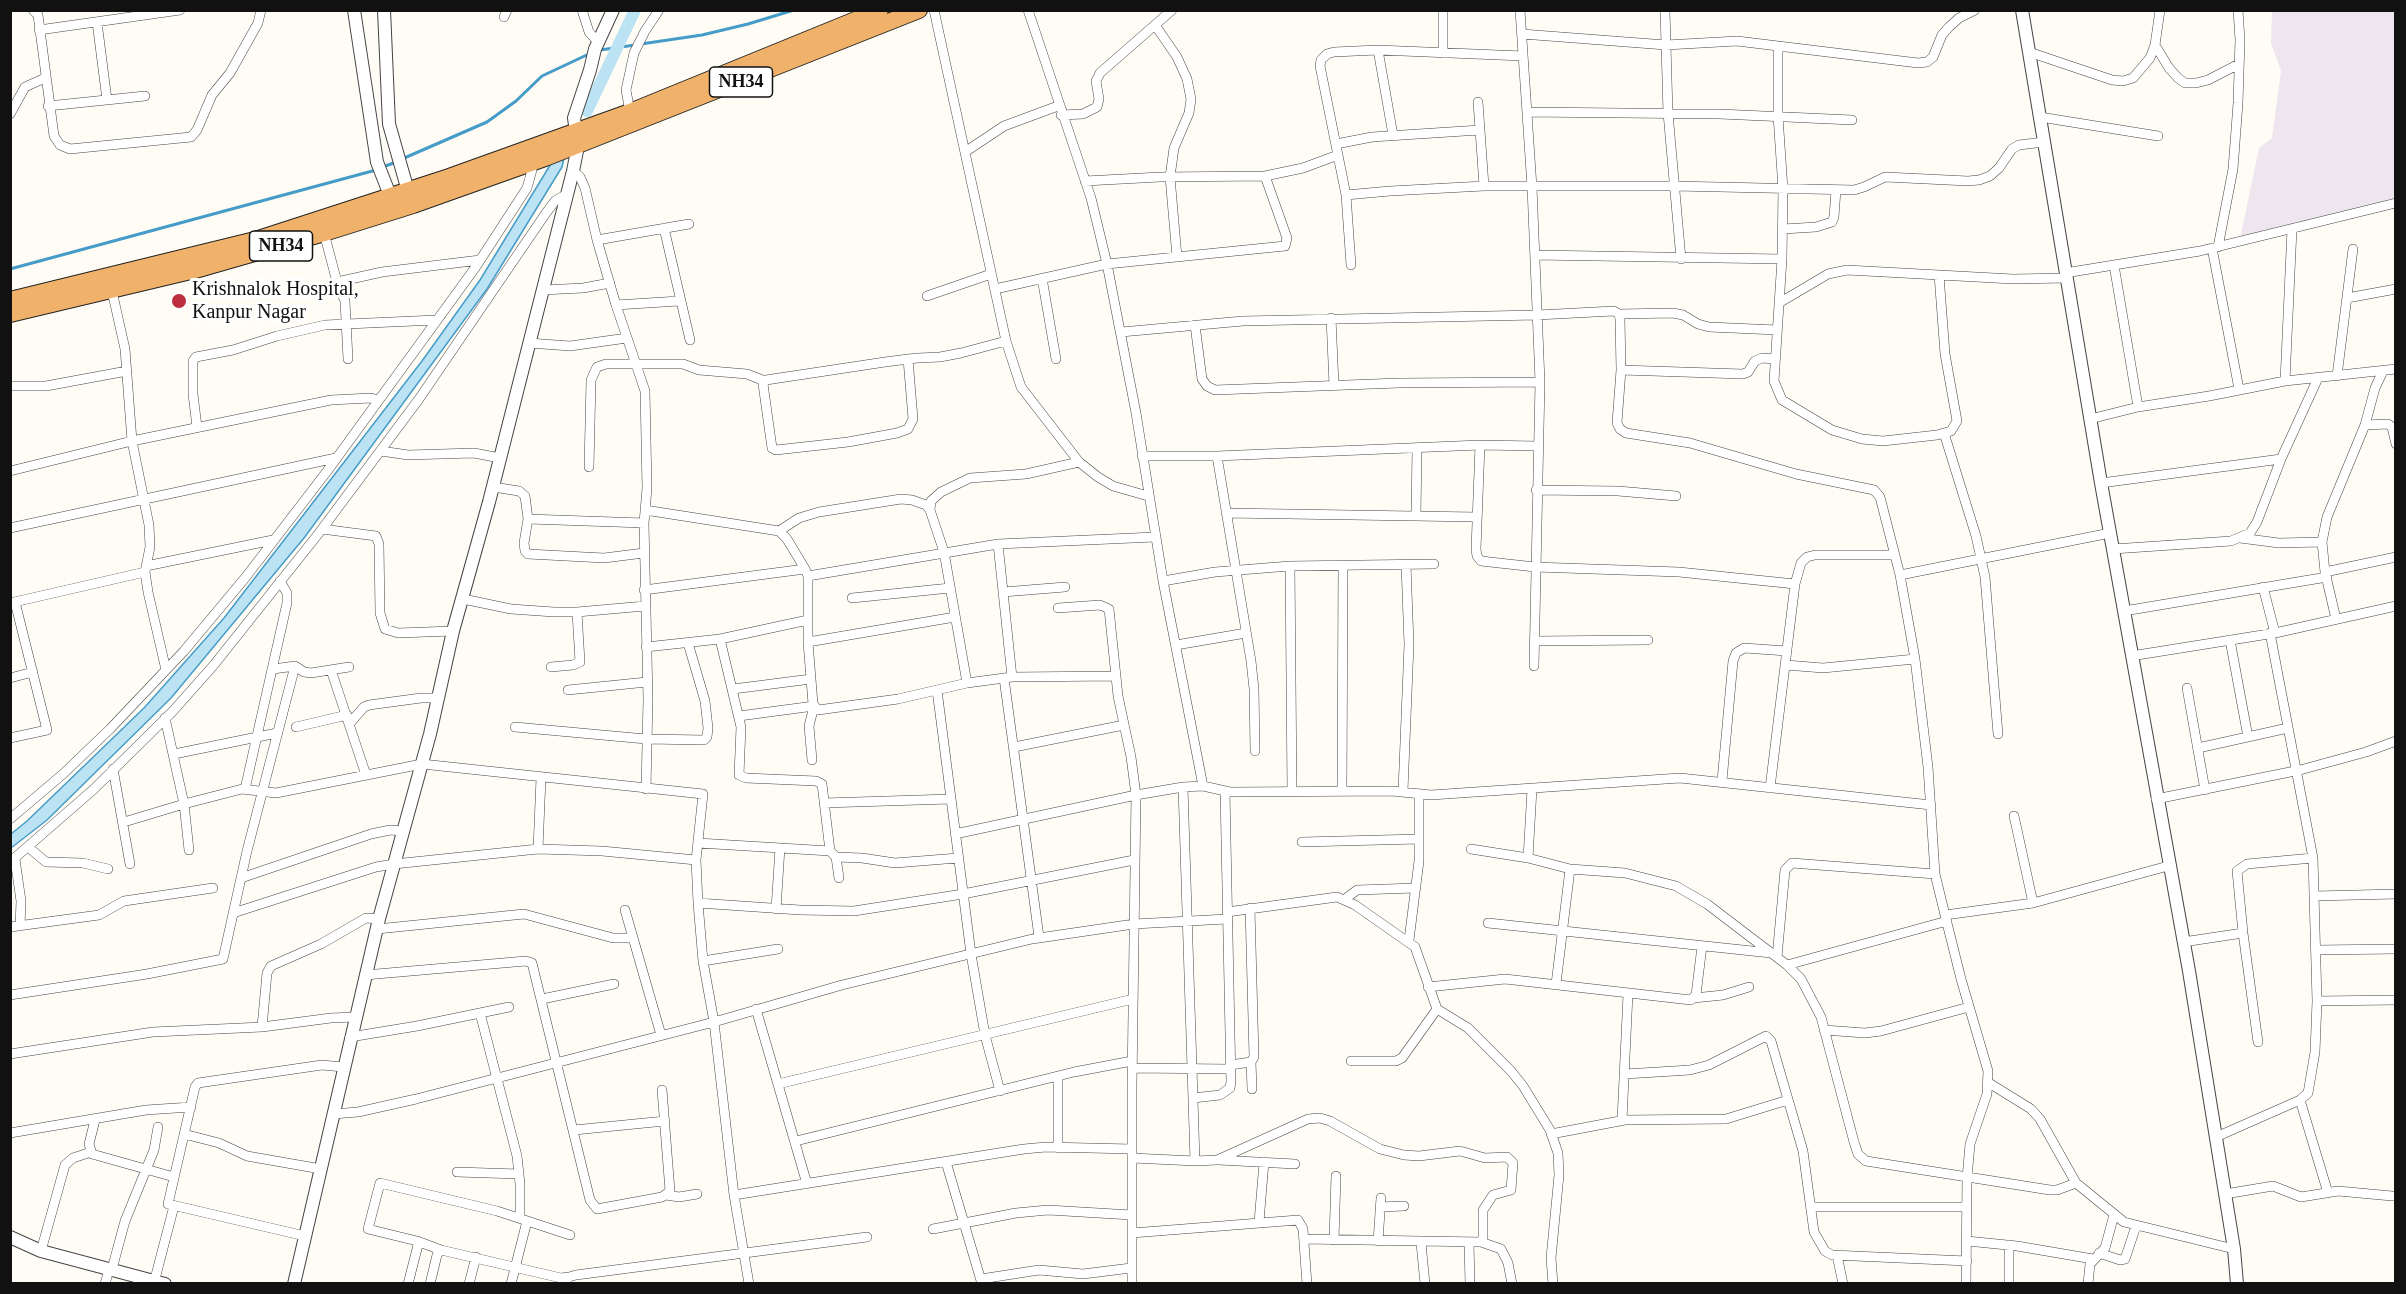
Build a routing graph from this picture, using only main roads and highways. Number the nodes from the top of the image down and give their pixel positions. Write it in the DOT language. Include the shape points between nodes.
graph roads {
  1 [pos="880,10"];
  2 [pos="920,10"];
  3 [pos="568,142"];
  4 [pos="393,203"];
  5 [pos="10,300"];
  6 [pos="10,315"];
  1 -- 3 [label="highway, NH34" via="630,112"];
  2 -- 3 [label="highway, NH34"];
  3 -- 4 [label="highway, NH34" via="539,156"];
  4 -- 5 [label="highway, NH34"];
  4 -- 6 [label="highway, NH34" via="324,233"];
}
